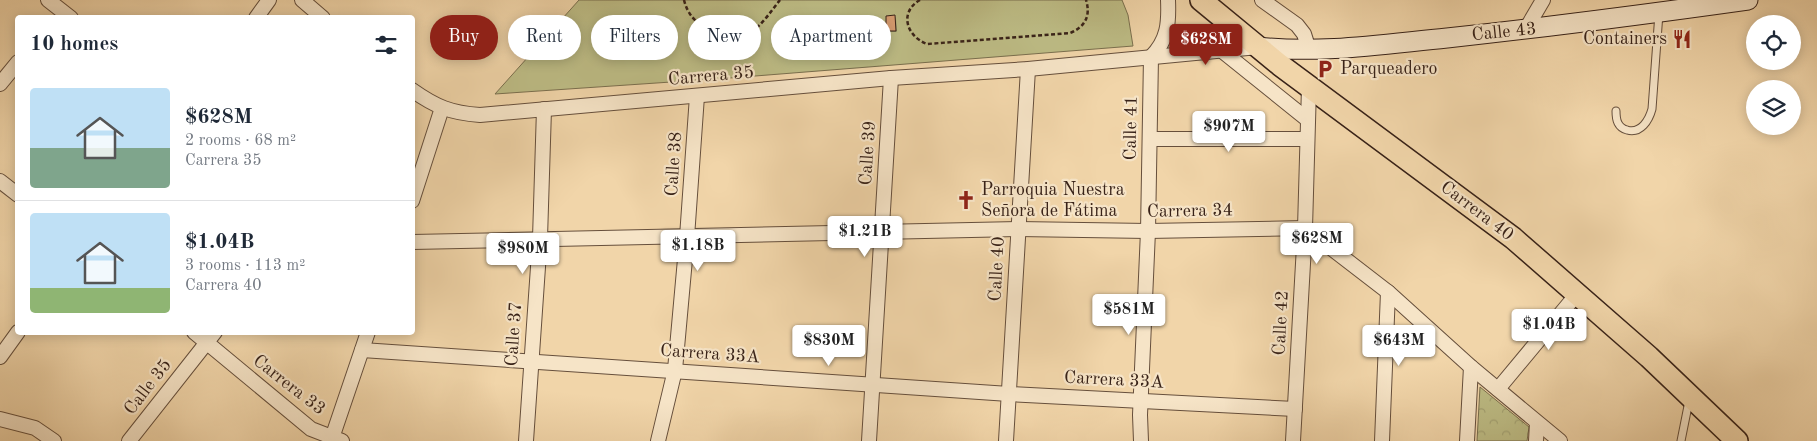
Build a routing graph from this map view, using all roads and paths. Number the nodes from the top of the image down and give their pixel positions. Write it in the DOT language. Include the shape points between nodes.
graph roads {
  1 [pos="269,0"];
  2 [pos="302,0"];
  3 [pos="684,0"];
  4 [pos="780,0"];
  5 [pos="920,0"];
  6 [pos="1086,0"];
  7 [pos="1168,0"];
  8 [pos="1201,0"];
  9 [pos="1262,0"];
  10 [pos="1544,0"];
  11 [pos="1748,0"];
  12 [pos="56,6"];
  13 [pos="1659,12"];
  14 [pos="67,15"];
  15 [pos="258,15"];
  16 [pos="320,15"];
  17 [pos="1526,29"];
  18 [pos="1258,47"];
  19 [pos="1221,50"];
  20 [pos="1309,50"];
  21 [pos="1151,57"];
  22 [pos="15,66"];
  23 [pos="1028,69"];
  24 [pos="891,78"];
  25 [pos="0,84"];
  26 [pos="1309,87"];
  27 [pos="415,92"];
  28 [pos="698,96"];
  29 [pos="442,108"];
  30 [pos="544,110"];
  31 [pos="1616,111"];
  32 [pos="1308,120"];
  33 [pos="1150,139"];
  34 [pos="1307,139"];
  35 [pos="0,181"];
  36 [pos="415,192"];
  37 [pos="15,193"];
  38 [pos="1305,228"];
  39 [pos="1018,229"];
  40 [pos="1148,230"];
  41 [pos="881,232"];
  42 [pos="687,237"];
  43 [pos="540,238"];
  44 [pos="415,242"];
  45 [pos="1388,292"];
  46 [pos="1577,294"];
  47 [pos="16,335"];
  48 [pos="367,335"];
  49 [pos="211,338"];
  50 [pos="362,350"];
  51 [pos="0,357"];
  52 [pos="532,361"];
  53 [pos="1471,367"];
  54 [pos="675,370"];
  55 [pos="872,384"];
  56 [pos="1498,389"];
  57 [pos="1009,394"];
  58 [pos="1690,395"];
  59 [pos="1141,401"];
  60 [pos="1295,409"];
  61 [pos="0,419"];
  62 [pos="1537,423"];
  63 [pos="1728,437"];
  64 [pos="335,440"];
  65 [pos="54,441"];
  66 [pos="129,441"];
  67 [pos="526,441"];
  68 [pos="658,441"];
  69 [pos="870,441"];
  70 [pos="1006,441"];
  71 [pos="1141,441"];
  72 [pos="1294,441"];
  73 [pos="1382,441"];
  74 [pos="1467,441"];
  75 [pos="1536,441"];
  76 [pos="1560,441"];
  77 [pos="1681,441"];
  1 -- 15 [label="street"];
  2 -- 16 [label="street"];
  3 -- 4 [label="path" via="689,13 707,30 741,37 758,27"];
  5 -- 6 [label="path" via="911,7 907,22 912,35 927,44 1070,33 1085,23 1088,16"];
  7 -- 21 [label="street" via="1166,31 1161,47"];
  8 -- 18 [label="main road, Carrera 40"];
  9 -- 20 [label="street" via="1297,26 1304,34"];
  10 -- 17 [label="street"];
  11 -- 13 [label="street, Calle 43"];
  12 -- 14 [label="street"];
  13 -- 17 [label="street, Calle 43"];
  13 -- 31 [label="lane" via="1650,116 1638,129 1630,131 1618,124"];
  17 -- 20 [label="street, Calle 43"];
  18 -- 19 [label="street, Carrera 35"];
  18 -- 20 [label="street, Calle 43"];
  18 -- 26 [label="main road, Carrera 40"];
  19 -- 21 [label="street, Carrera 35"];
  19 -- 32 [label="street"];
  21 -- 23 [label="street, Carrera 35"];
  21 -- 33 [label="street, Calle 41"];
  22 -- 25 [label="street"];
  23 -- 24 [label="street, Carrera 35"];
  23 -- 39 [label="street, Calle 40"];
  24 -- 28 [label="street, Carrera 35"];
  24 -- 41 [label="street, Calle 39"];
  26 -- 32 [label="street, Calle 42"];
  26 -- 46 [label="main road, Carrera 40" via="1506,233"];
  27 -- 29 [label="street, Carrera 35"];
  28 -- 30 [label="street, Carrera 35"];
  28 -- 42 [label="street, Calle 38"];
  29 -- 30 [label="street, Carrera 35" via="480,115"];
  29 -- 36 [label="street"];
  30 -- 43 [label="street, Calle 37"];
  32 -- 34 [label="street, Calle 42"];
  33 -- 34 [label="street"];
  33 -- 40 [label="street, Calle 41"];
  34 -- 38 [label="street, Calle 42"];
  35 -- 37 [label="street"];
  38 -- 40 [label="street, Carrera 34"];
  38 -- 45 [label="street"];
  38 -- 60 [label="street, Calle 42"];
  39 -- 40 [label="street, Carrera 34"];
  39 -- 41 [label="street, Carrera 34"];
  39 -- 57 [label="street, Calle 40"];
  40 -- 59 [label="street, Calle 41"];
  41 -- 42 [label="street, Carrera 34"];
  41 -- 55 [label="street, Calle 39"];
  42 -- 43 [label="street, Carrera 34"];
  42 -- 54 [label="street, Calle 38"];
  43 -- 44 [label="street, Carrera 34"];
  43 -- 52 [label="street, Calle 37"];
  45 -- 53 [label="street"];
  45 -- 73 [label="street"];
  46 -- 56 [label="street"];
  46 -- 58 [label="main road, Carrera 40"];
  47 -- 51 [label="street"];
  48 -- 50 [label="street"];
  49 -- 64 [label="street, Carrera 33" via="311,429"];
  49 -- 66 [label="street, Calle 35"];
  50 -- 52 [label="street, Carrera 33A"];
  50 -- 64 [label="street"];
  52 -- 54 [label="street, Carrera 33A"];
  52 -- 67 [label="street, Calle 37"];
  53 -- 56 [label="street"];
  53 -- 74 [label="street"];
  54 -- 55 [label="street, Carrera 33A"];
  54 -- 68 [label="street, Calle 38"];
  55 -- 57 [label="street, Carrera 33A"];
  55 -- 69 [label="street, Calle 39"];
  56 -- 62 [label="street"];
  57 -- 59 [label="street, Carrera 33A"];
  57 -- 70 [label="street, Calle 40"];
  58 -- 63 [label="main road, Carrera 40"];
  58 -- 77 [label="lane"];
  59 -- 60 [label="street, Carrera 33A"];
  59 -- 71 [label="street, Calle 41"];
  60 -- 72 [label="street, Calle 42"];
  61 -- 65 [label="street" via="35,428"];
  62 -- 75 [label="street"];
  62 -- 76 [label="street"];
}
